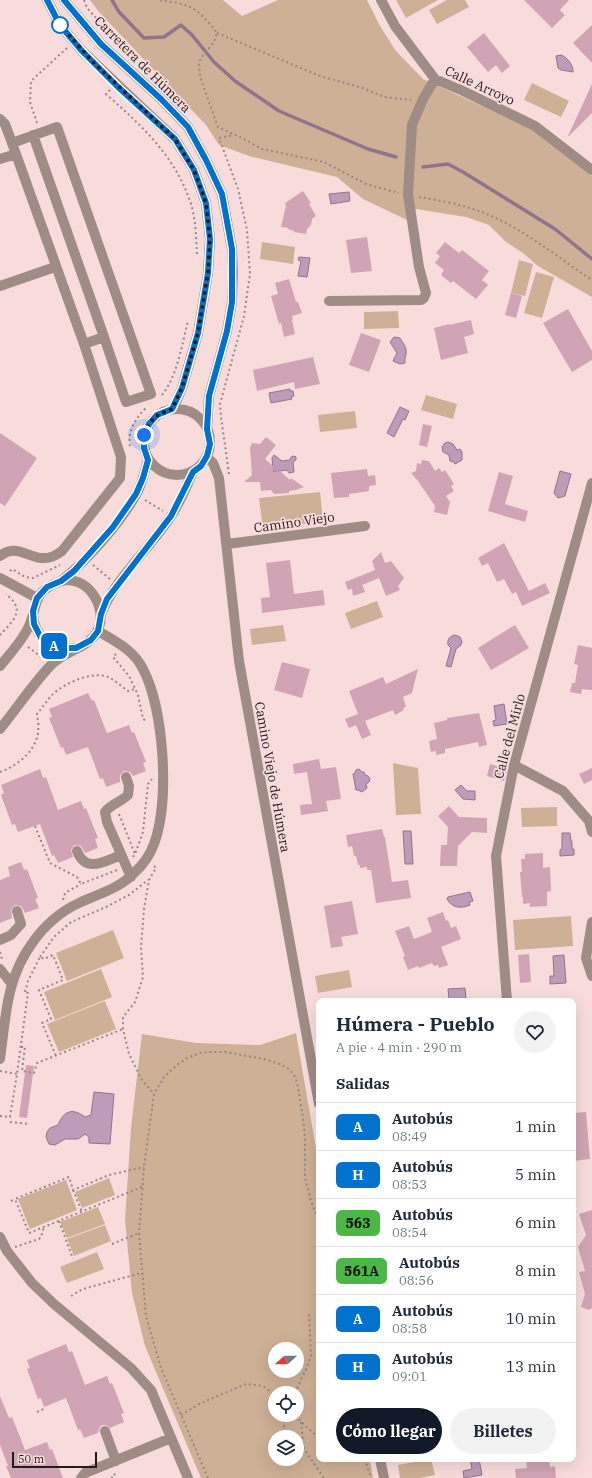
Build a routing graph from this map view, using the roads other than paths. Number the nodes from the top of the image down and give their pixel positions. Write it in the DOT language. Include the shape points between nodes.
graph roads {
  1 [pos="47,0"];
  2 [pos="64,0"];
  3 [pos="381,0"];
  4 [pos="435,79"];
  5 [pos="0,119"];
  6 [pos="36,134"];
  7 [pos="12,143"];
  8 [pos="16,154"];
  9 [pos="0,159"];
  10 [pos="592,170"];
  11 [pos="56,267"];
  12 [pos="0,286"];
  13 [pos="329,301"];
  14 [pos="104,337"];
  15 [pos="84,344"];
  16 [pos="172,409"];
  17 [pos="207,429"];
  18 [pos="207,456"];
  19 [pos="148,460"];
  20 [pos="193,472"];
  21 [pos="592,483"];
  22 [pos="365,526"];
  23 [pos="227,544"];
  24 [pos="0,556"];
  25 [pos="0,578"];
  26 [pos="61,581"];
  27 [pos="37,598"];
  28 [pos="33,611"];
  29 [pos="101,614"];
  30 [pos="98,631"];
  31 [pos="76,648"];
  32 [pos="0,666"];
  33 [pos="0,729"];
  34 [pos="514,765"];
  35 [pos="126,777"];
  36 [pos="592,832"];
  37 [pos="77,851"];
  38 [pos="121,855"];
  39 [pos="131,877"];
  40 [pos="17,911"];
  41 [pos="592,922"];
  42 [pos="0,940"];
  43 [pos="0,969"];
  44 [pos="592,976"];
  45 [pos="12,983"];
  46 [pos="507,998"];
  47 [pos="0,1059"];
  48 [pos="316,1087"];
  49 [pos="0,1239"];
  50 [pos="105,1430"];
  51 [pos="171,1438"];
  52 [pos="116,1461"];
  53 [pos="381,1462"];
  54 [pos="81,1478"];
  55 [pos="188,1478"];
  56 [pos="384,1478"];
  1 -- 16 [label="street" via="60,25 82,51 175,139 194,170 206,203 210,239 207,281 194,350 182,388"];
  2 -- 17 [label="street, Carretera de Húmera" via="101,44 188,127 222,194 232,249 232,302 227,331 209,396"];
  3 -- 4 [label="street, Calle Arroyo" via="395,26"];
  4 -- 10 [label="street, Calle Arroyo" via="535,126"];
  4 -- 13 [label="street" via="412,125 408,194 419,267 426,293 424,298"];
  5 -- 7 [label="street" via="5,124"];
  6 -- 7 [label="street"];
  6 -- 14 [label="street"];
  6 -- 14 [label="street" via="58,127 151,394 126,402"];
  7 -- 8 [label="street"];
  8 -- 9 [label="street"];
  8 -- 11 [label="street"];
  11 -- 12 [label="street"];
  11 -- 15 [label="street"];
  14 -- 15 [label="street"];
  15 -- 24 [label="street" via="121,457 120,478 62,551 52,557 43,558 28,556 17,550 7,550"];
  16 -- 17 [label="street" via="191,412 202,420"];
  16 -- 19 [label="street" via="157,415 149,424 144,435 144,448"];
  17 -- 18 [label="street" via="210,444"];
  18 -- 20 [label="street" via="201,466"];
  18 -- 23 [label="street, Camino Viejo de Húmera" via="219,478"];
  19 -- 20 [label="street" via="158,470 172,476"];
  19 -- 26 [label="street" via="136,494 113,527 74,571"];
  20 -- 29 [label="street" via="171,516 107,599"];
  21 -- 34 [label="street, Calle del Mirlo"];
  22 -- 23 [label="street, Camino Viejo"];
  23 -- 48 [label="street, Camino Viejo de Húmera" via="239,661"];
  25 -- 27 [label="street"];
  26 -- 27 [label="street" via="47,587"];
  26 -- 29 [label="street" via="75,582 89,588 98,600"];
  27 -- 28 [label="street"];
  28 -- 31 [label="street" via="34,624 41,638 55,648"];
  28 -- 32 [label="street" via="20,641"];
  29 -- 30 [label="street"];
  30 -- 31 [label="street" via="91,640"];
  30 -- 39 [label="street" via="131,651 143,668 157,714 164,765 161,818 154,844 146,860"];
  31 -- 33 [label="street" via="51,665"];
  34 -- 36 [label="street" via="563,791 589,821"];
  34 -- 46 [label="street, Calle del Mirlo" via="496,856"];
  35 -- 38 [label="street" via="128,795 105,812"];
  37 -- 38 [label="street" via="79,857 91,864 98,864"];
  38 -- 39 [label="street"];
  39 -- 45 [label="street" via="121,885 69,908 50,923 20,961"];
  40 -- 42 [label="street" via="20,924 11,935"];
  41 -- 44 [label="street" via="586,958"];
  43 -- 45 [label="street"];
  45 -- 47 [label="street"];
  49 -- 51 [label="street" via="32,1283 131,1368 146,1384 151,1390"];
  50 -- 52 [label="street"];
  51 -- 52 [label="street"];
  51 -- 55 [label="street"];
  52 -- 54 [label="street" via="85,1473"];
  53 -- 56 [label="street"];
}
